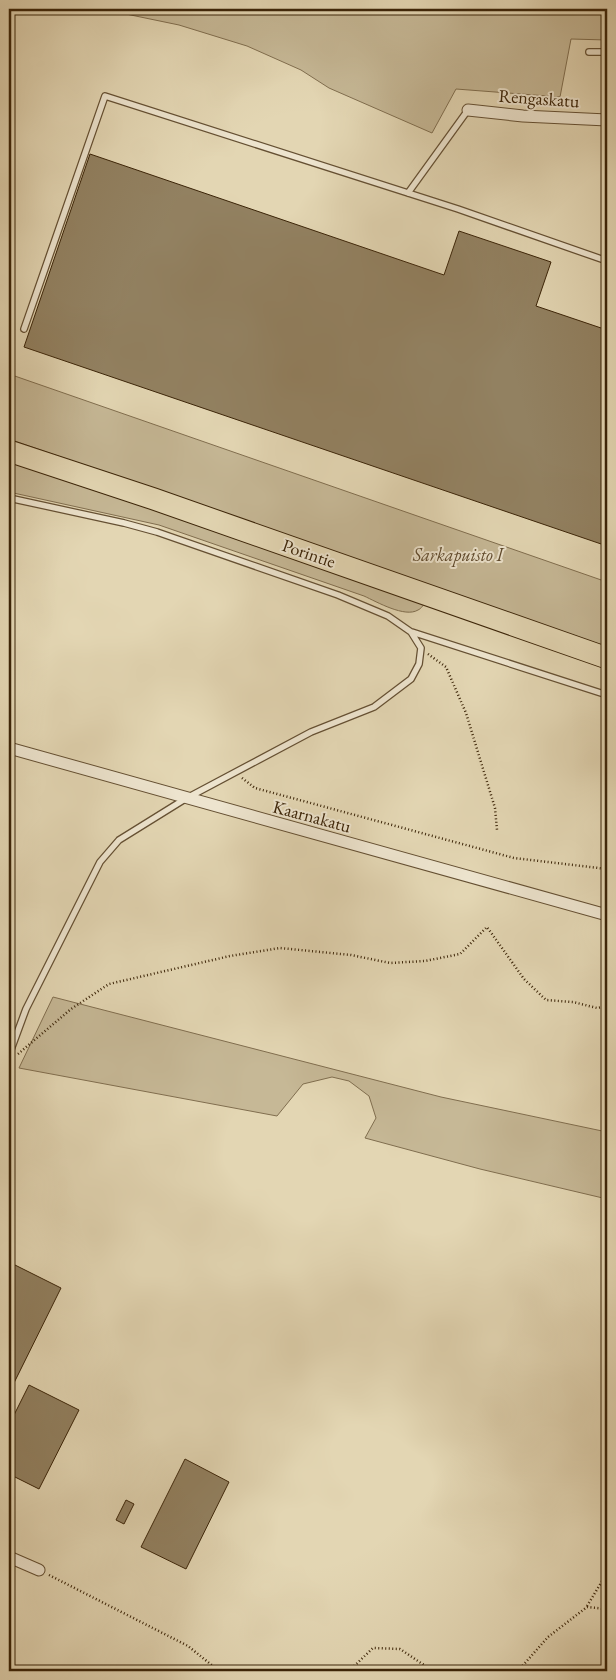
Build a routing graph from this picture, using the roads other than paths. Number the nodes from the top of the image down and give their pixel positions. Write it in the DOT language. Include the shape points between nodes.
graph roads {
  1 [pos="588,52"];
  2 [pos="607,52"];
  3 [pos="468,110"];
  4 [pos="607,120"];
  5 [pos="408,193"];
  6 [pos="607,261"];
  7 [pos="24,329"];
  8 [pos="9,451"];
  9 [pos="9,498"];
  10 [pos="411,632"];
  11 [pos="607,658"];
  12 [pos="607,694"];
  13 [pos="9,748"];
  14 [pos="185,799"];
  15 [pos="607,915"];
  16 [pos="9,1055"];
  17 [pos="9,1557"];
  18 [pos="39,1570"];
  1 -- 2 [label="lane"];
  3 -- 4 [label="street, Rengaskatu"];
  3 -- 5 [label="lane"];
  5 -- 6 [label="lane"];
  5 -- 7 [label="lane" via="105,96"];
  8 -- 11 [label="highway, Porintie"];
  9 -- 10 [label="lane" via="157,532 338,596 388,616"];
  10 -- 12 [label="lane"];
  10 -- 14 [label="lane" via="421,648 419,664 411,679 394,694 374,707 311,732"];
  13 -- 14 [label="street, Kaarnakatu"];
  14 -- 15 [label="street, Kaarnakatu"];
  14 -- 16 [label="lane" via="118,840 100,862 26,1009"];
  17 -- 18 [label="street"];
}
